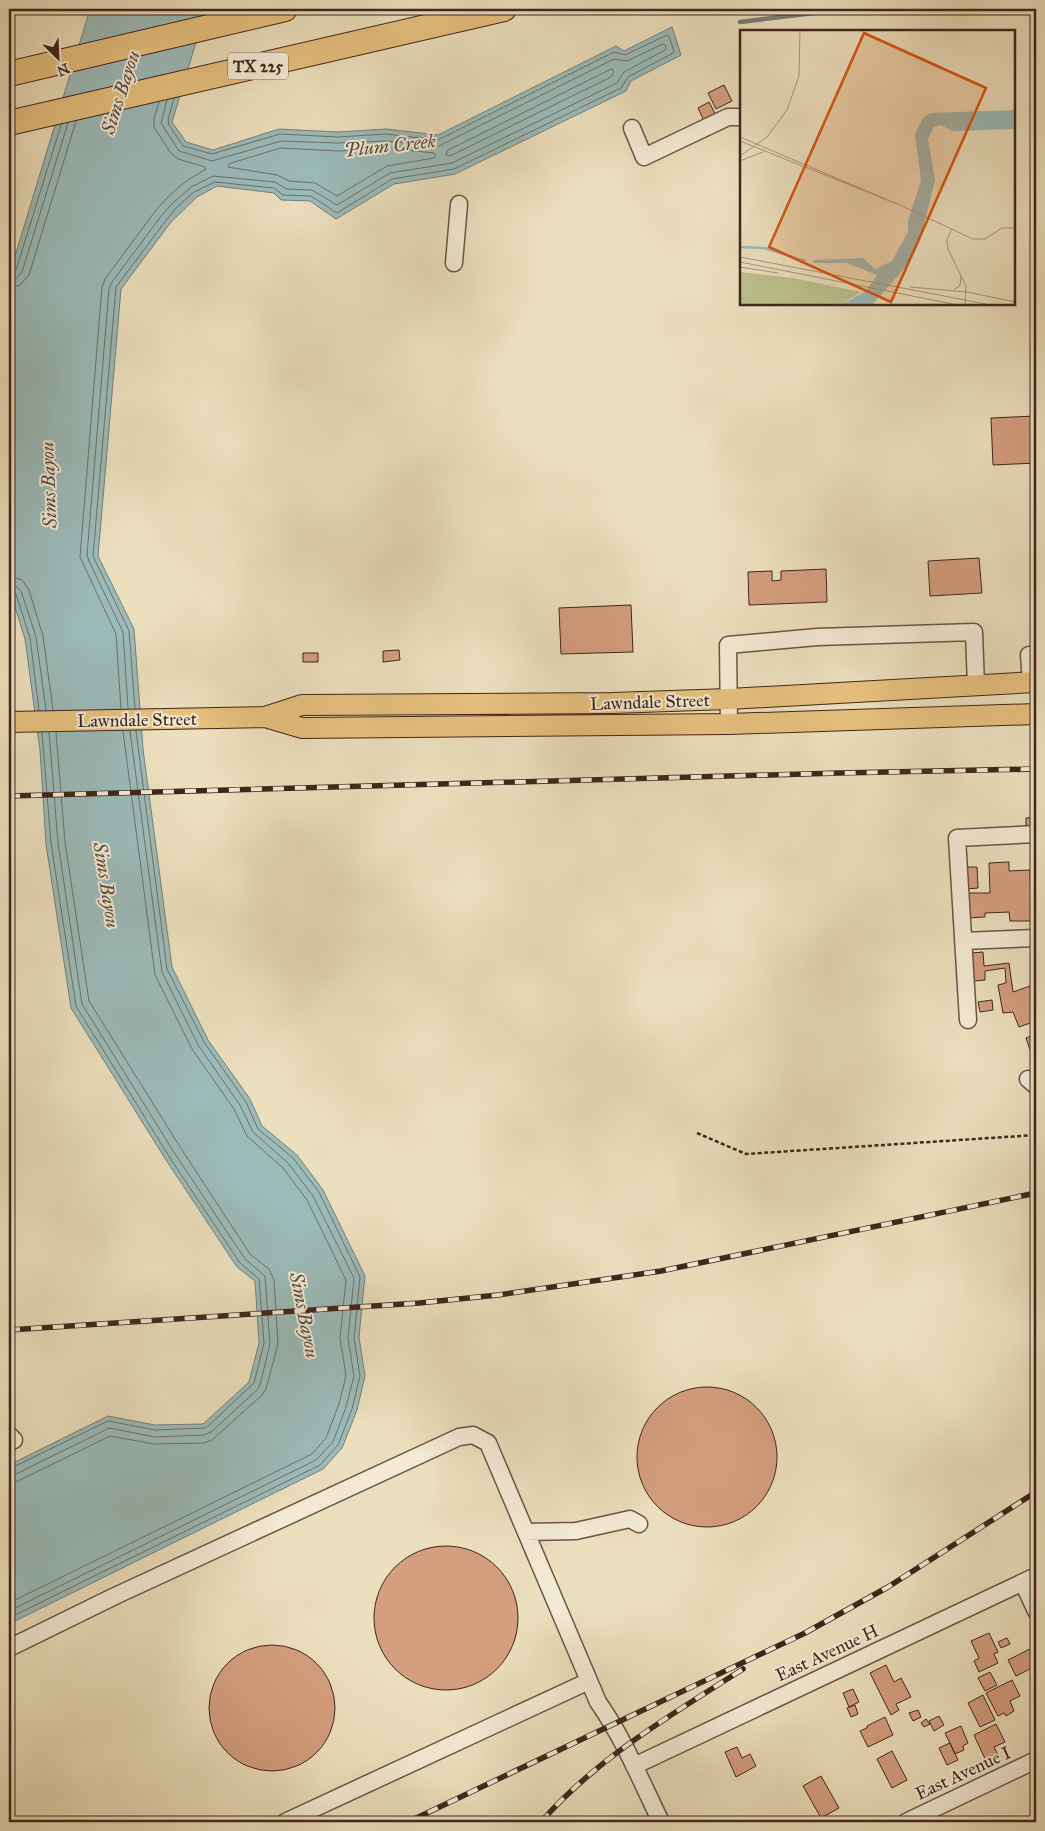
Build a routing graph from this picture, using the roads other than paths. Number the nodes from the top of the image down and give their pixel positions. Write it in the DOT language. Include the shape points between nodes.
graph roads {
  1 [pos="504,9"];
  2 [pos="282,10"];
  3 [pos="9,74"];
  4 [pos="40,117"];
  5 [pos="740,117"];
  6 [pos="9,123"];
  7 [pos="632,128"];
  8 [pos="9,129"];
  9 [pos="458,204"];
  10 [pos="454,263"];
  11 [pos="1029,655"];
  12 [pos="1034,682"];
  13 [pos="976,686"];
  14 [pos="729,699"];
  15 [pos="1036,714"];
  16 [pos="265,717"];
  17 [pos="9,722"];
  18 [pos="729,724"];
  19 [pos="1036,834"];
  20 [pos="1036,938"];
  21 [pos="963,941"];
  22 [pos="968,1020"];
  23 [pos="639,1524"];
  24 [pos="526,1532"];
  25 [pos="1029,1580"];
  26 [pos="1036,1611"];
  27 [pos="9,1648"];
  28 [pos="589,1681"];
  29 [pos="1036,1760"];
  30 [pos="634,1766"];
  31 [pos="285,1822"];
  32 [pos="661,1822"];
  33 [pos="906,1822"];
  1 -- 4 [label="highway, TX 225"];
  2 -- 3 [label="highway"];
  4 -- 6 [label="highway, TX 225"];
  4 -- 8 [label="highway"];
  5 -- 7 [label="street" via="728,117 644,156"];
  9 -- 10 [label="street"];
  11 -- 12 [label="street"];
  12 -- 13 [label="main road, Lawndale Street"];
  13 -- 14 [label="main road, Lawndale Street"];
  13 -- 14 [label="street" via="974,632 817,637 728,645"];
  14 -- 16 [label="main road, Lawndale Street" via="302,705"];
  14 -- 18 [label="street"];
  15 -- 18 [label="main road, Lawndale Street"];
  16 -- 17 [label="main road, Lawndale Street"];
  16 -- 18 [label="main road, Lawndale Street" via="302,728"];
  19 -- 21 [label="street" via="957,838"];
  20 -- 21 [label="street"];
  21 -- 22 [label="street"];
  23 -- 24 [label="street" via="630,1519 576,1531"];
  24 -- 27 [label="street" via="488,1444 473,1435 459,1437"];
  24 -- 28 [label="street"];
  25 -- 26 [label="street"];
  25 -- 30 [label="street, East Avenue H"];
  28 -- 30 [label="street"];
  28 -- 31 [label="street"];
  29 -- 33 [label="street, East Avenue I"];
  30 -- 32 [label="street"];
}
